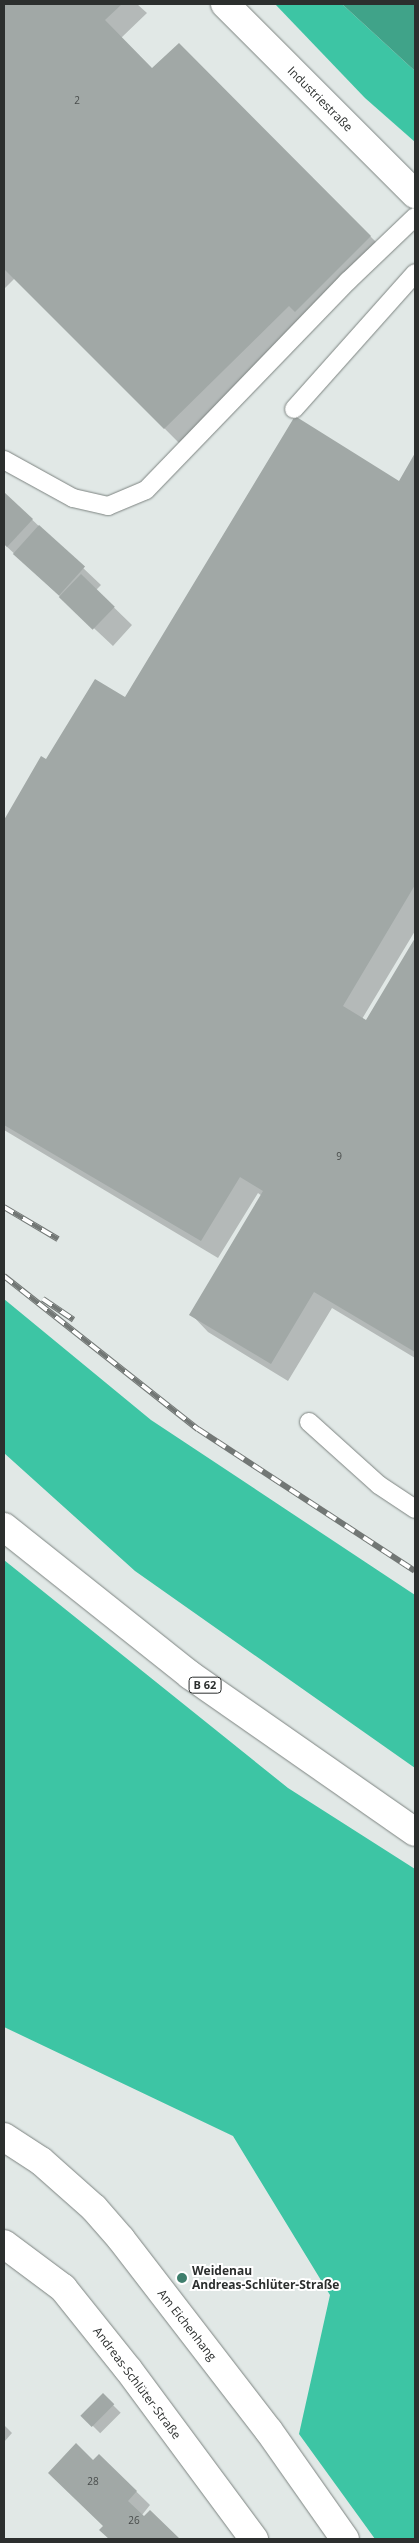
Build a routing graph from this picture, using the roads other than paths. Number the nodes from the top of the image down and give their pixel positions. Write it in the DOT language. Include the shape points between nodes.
graph roads {
  1 [pos="225,4"];
  2 [pos="415,194"];
  3 [pos="415,217"];
  4 [pos="415,273"];
  5 [pos="294,409"];
  6 [pos="4,460"];
  7 [pos="309,1422"];
  8 [pos="415,1509"];
  9 [pos="4,1527"];
  10 [pos="415,1832"];
  11 [pos="4,2136"];
  12 [pos="4,2244"];
  13 [pos="254,2539"];
  14 [pos="345,2539"];
  1 -- 2 [label="street, Industriestraße"];
  3 -- 6 [label="lane" via="348,281 146,490 108,506 73,498"];
  4 -- 5 [label="lane"];
  7 -- 8 [label="lane" via="379,1485"];
  9 -- 10 [label="street, B 62" via="190,1675"];
  11 -- 14 [label="street, Am Eichenhang" via="42,2161 94,2208 121,2239 269,2431"];
  12 -- 13 [label="street, Andreas-Schlüter-Straße" via="63,2288 128,2369"];
}
